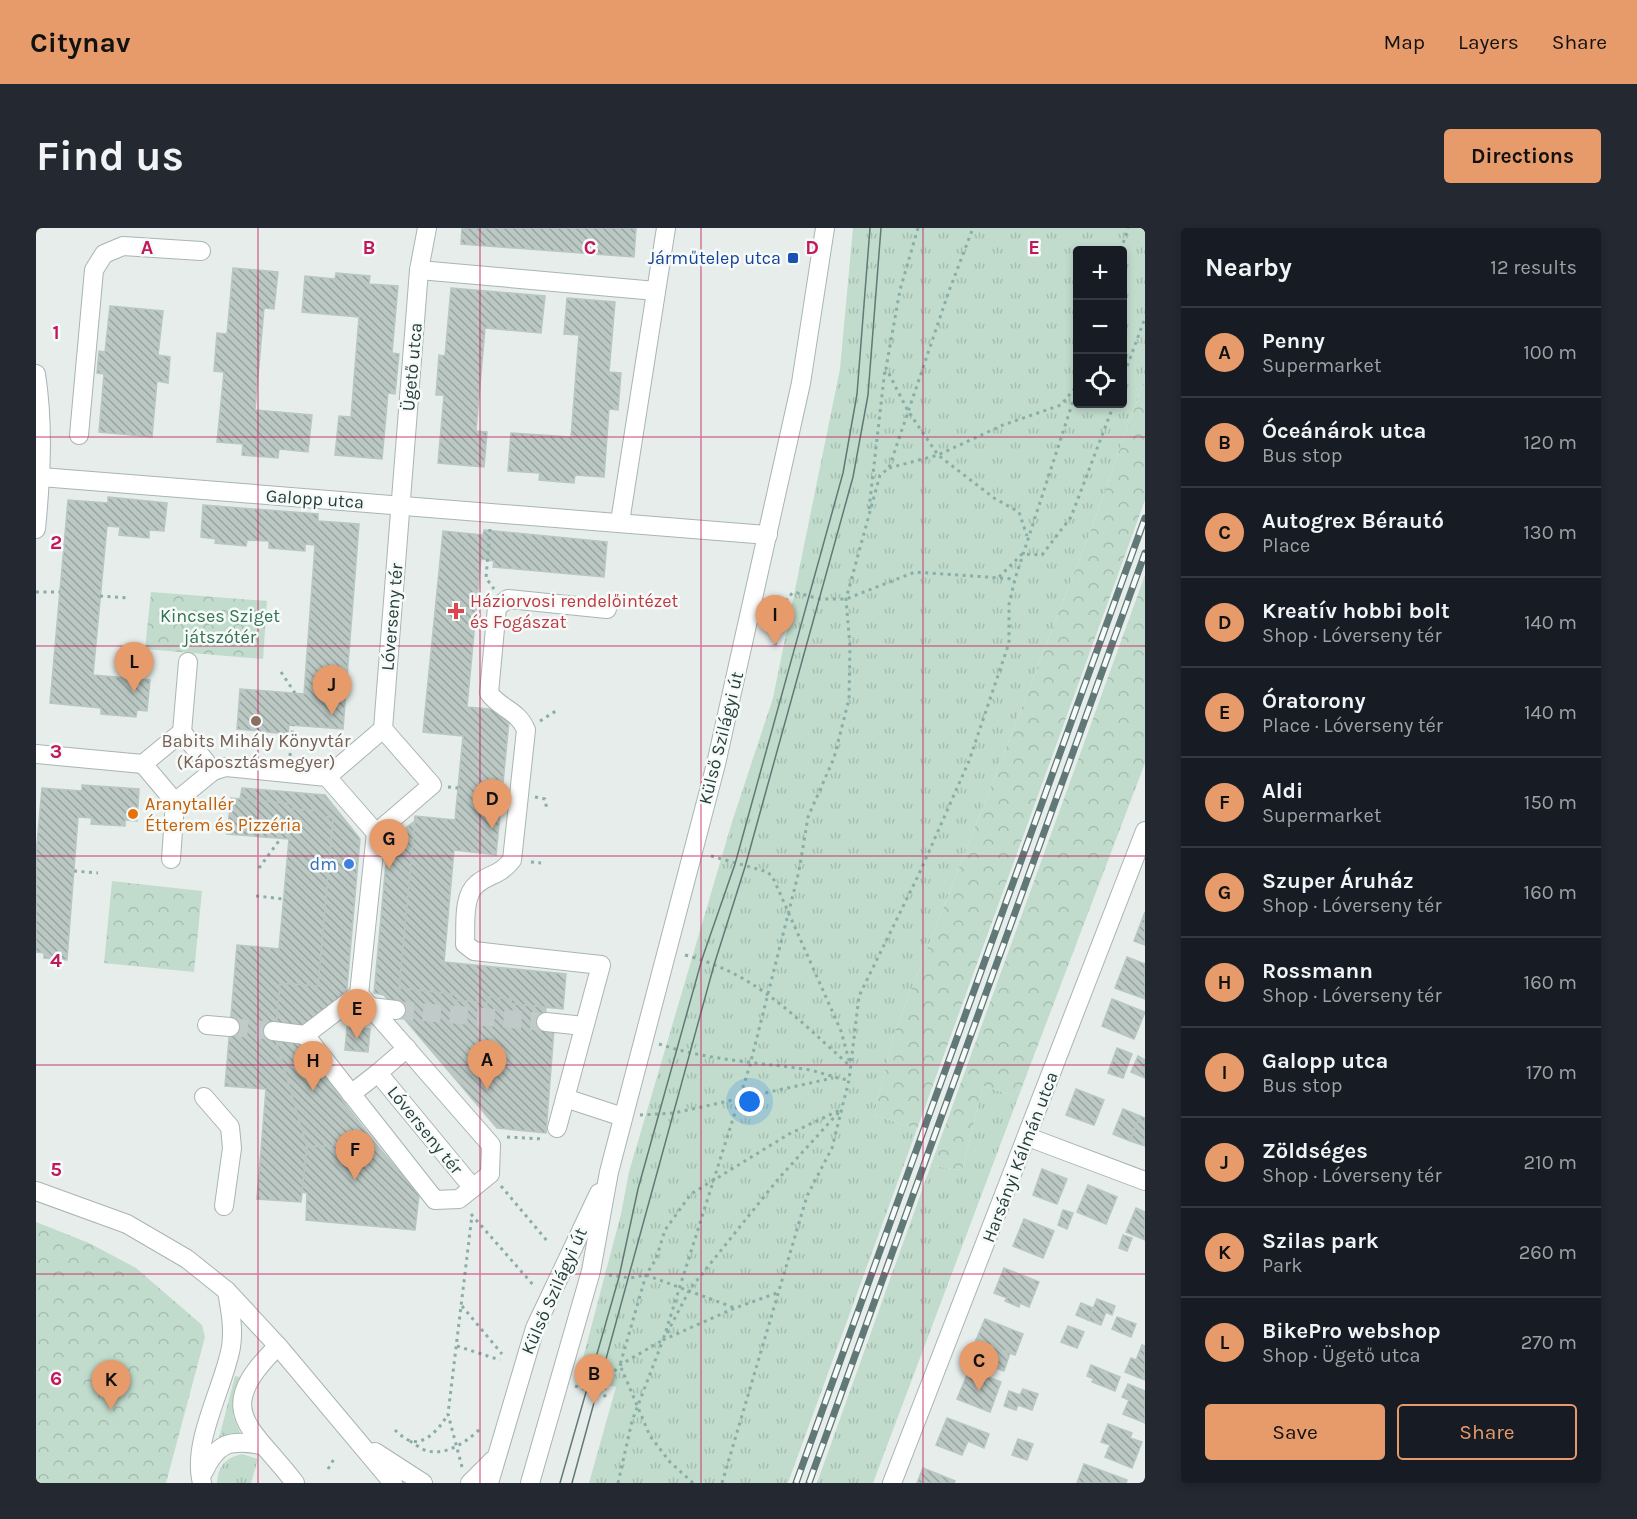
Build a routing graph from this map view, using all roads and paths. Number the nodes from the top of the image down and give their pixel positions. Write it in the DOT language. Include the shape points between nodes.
graph roads {
  1 [pos="427,228"];
  2 [pos="666,228"];
  3 [pos="825,228"];
  4 [pos="918,228"];
  5 [pos="973,228"];
  6 [pos="1128,228"];
  7 [pos="1122,246"];
  8 [pos="201,251"];
  9 [pos="419,270"];
  10 [pos="656,291"];
  11 [pos="1145,318"];
  12 [pos="1127,367"];
  13 [pos="886,368"];
  14 [pos="36,374"];
  15 [pos="1073,391"];
  16 [pos="1073,398"];
  17 [pos="1112,408"];
  18 [pos="908,411"];
  19 [pos="79,435"];
  20 [pos="938,455"];
  21 [pos="889,468"];
  22 [pos="41,477"];
  23 [pos="401,506"];
  24 [pos="491,513"];
  25 [pos="620,522"];
  26 [pos="36,529"];
  27 [pos="866,529"];
  28 [pos="768,535"];
  29 [pos="1027,538"];
  30 [pos="1022,554"];
  31 [pos="999,577"];
  32 [pos="1015,579"];
  33 [pos="36,592"];
  34 [pos="60,592"];
  35 [pos="100,596"];
  36 [pos="130,598"];
  37 [pos="846,600"];
  38 [pos="503,603"];
  39 [pos="607,609"];
  40 [pos="775,645"];
  41 [pos="188,662"];
  42 [pos="281,672"];
  43 [pos="295,693"];
  44 [pos="384,729"];
  45 [pos="182,732"];
  46 [pos="36,754"];
  47 [pos="143,764"];
  48 [pos="213,771"];
  49 [pos="327,777"];
  50 [pos="175,802"];
  51 [pos="1145,831"];
  52 [pos="376,833"];
  53 [pos="281,838"];
  54 [pos="693,850"];
  55 [pos="171,859"];
  56 [pos="259,868"];
  57 [pos="74,871"];
  58 [pos="98,873"];
  59 [pos="256,896"];
  60 [pos="284,899"];
  61 [pos="788,915"];
  62 [pos="666,950"];
  63 [pos="770,994"];
  64 [pos="365,1000"];
  65 [pos="396,1010"];
  66 [pos="546,1022"];
  67 [pos="207,1025"];
  68 [pos="584,1026"];
  69 [pos="230,1027"];
  70 [pos="273,1031"];
  71 [pos="305,1035"];
  72 [pos="643,1038"];
  73 [pos="407,1048"];
  74 [pos="750,1065"];
  75 [pos="851,1066"];
  76 [pos="378,1072"];
  77 [pos="833,1078"];
  78 [pos="849,1080"];
  79 [pos="351,1094"];
  80 [pos="204,1097"];
  81 [pos="565,1098"];
  82 [pos="740,1098"];
  83 [pos="842,1109"];
  84 [pos="623,1117"];
  85 [pos="554,1134"];
  86 [pos="482,1135"];
  87 [pos="1028,1137"];
  88 [pos="609,1172"];
  89 [pos="490,1174"];
  90 [pos="712,1181"];
  91 [pos="1145,1181"];
  92 [pos="36,1191"];
  93 [pos="466,1194"];
  94 [pos="224,1206"];
  95 [pos="472,1215"];
  96 [pos="548,1242"];
  97 [pos="591,1271"];
  98 [pos="646,1275"];
  99 [pos="535,1287"];
  100 [pos="678,1288"];
  101 [pos="690,1289"];
  102 [pos="227,1291"];
  103 [pos="777,1293"];
  104 [pos="462,1306"];
  105 [pos="735,1308"];
  106 [pos="663,1340"];
  107 [pos="278,1346"];
  108 [pos="457,1346"];
  109 [pos="502,1354"];
  110 [pos="500,1360"];
  111 [pos="620,1365"];
  112 [pos="570,1384"];
  113 [pos="637,1406"];
  114 [pos="448,1414"];
  115 [pos="481,1428"];
  116 [pos="395,1430"];
  117 [pos="354,1436"];
  118 [pos="410,1441"];
  119 [pos="261,1445"];
  120 [pos="457,1446"];
  121 [pos="496,1456"];
  122 [pos="334,1459"];
  123 [pos="328,1469"];
  124 [pos="288,1479"];
  125 [pos="467,1479"];
  126 [pos="202,1480"];
  127 [pos="389,1480"];
  128 [pos="423,1483"];
  129 [pos="489,1483"];
  130 [pos="530,1483"];
  131 [pos="618,1483"];
  132 [pos="693,1483"];
  133 [pos="722,1483"];
  134 [pos="892,1483"];
  1 -- 9 [label="street, Ügető utca"];
  2 -- 10 [label="street"];
  3 -- 28 [label="street, Külső Szilágyi út" via="811,335"];
  4 -- 13 [label="path" via="900,290"];
  5 -- 18 [label="path"];
  6 -- 7 [label="path"];
  8 -- 19 [label="street" via="123,246 104,254 94,270"];
  9 -- 10 [label="street"];
  9 -- 23 [label="street, Ügető utca"];
  10 -- 25 [label="street"];
  11 -- 12 [label="path"];
  13 -- 18 [label="path"];
  13 -- 27 [label="path"];
  14 -- 22 [label="street" via="41,404"];
  15 -- 20 [label="path" via="1061,405 1003,425"];
  16 -- 29 [label="path"];
  17 -- 30 [label="path" via="1071,517 1042,555"];
  18 -- 20 [label="path"];
  18 -- 21 [label="path"];
  20 -- 21 [label="path"];
  20 -- 29 [label="path" via="1019,512"];
  21 -- 27 [label="path" via="880,475"];
  22 -- 23 [label="street, Galopp utca"];
  22 -- 26 [label="street"];
  23 -- 24 [label="street, Galopp utca"];
  23 -- 44 [label="street, Lóverseny tér"];
  24 -- 25 [label="street, Galopp utca"];
  24 -- 38 [label="path" via="486,578"];
  25 -- 28 [label="street, Galopp utca"];
  27 -- 37 [label="path"];
  28 -- 54 [label="street, Külső Szilágyi út"];
  29 -- 30 [label="path"];
  30 -- 31 [label="path"];
  30 -- 32 [label="path"];
  31 -- 32 [label="path"];
  31 -- 37 [label="path" via="915,572"];
  32 -- 75 [label="path" via="1008,604 1009,644 969,761 859,996"];
  33 -- 34 [label="path"];
  35 -- 36 [label="path"];
  37 -- 40 [label="path" via="794,592 787,598"];
  37 -- 61 [label="path" via="849,699 834,758 808,817"];
  38 -- 39 [label="street" via="508,599"];
  38 -- 68 [label="street" via="497,607 489,693 497,704 521,718 526,730 512,860 502,872 477,883 469,893 465,944 474,951 601,965"];
  41 -- 45 [label="street"];
  42 -- 43 [label="path"];
  44 -- 49 [label="street"];
  44 -- 52 [label="street" via="432,785"];
  45 -- 47 [label="street"];
  45 -- 48 [label="street"];
  46 -- 47 [label="street"];
  47 -- 50 [label="street"];
  48 -- 49 [label="street" via="226,767"];
  48 -- 50 [label="street"];
  49 -- 52 [label="street"];
  50 -- 55 [label="street"];
  51 -- 87 [label="street, Harsányi Kálmán utca"];
  52 -- 64 [label="street"];
  53 -- 56 [label="path"];
  54 -- 61 [label="path" via="768,872"];
  54 -- 62 [label="street, Külső Szilágyi út"];
  57 -- 58 [label="path"];
  59 -- 60 [label="path"];
  61 -- 63 [label="path"];
  61 -- 75 [label="path" via="841,1030"];
  62 -- 63 [label="path" via="702,959 746,978"];
  62 -- 72 [label="street, Külső Szilágyi út"];
  63 -- 74 [label="path"];
  63 -- 75 [label="path"];
  64 -- 65 [label="street"];
  64 -- 71 [label="street"];
  64 -- 73 [label="street, Lóverseny tér"];
  66 -- 68 [label="street"];
  67 -- 69 [label="street"];
  68 -- 81 [label="street"];
  70 -- 71 [label="street"];
  71 -- 79 [label="street, Lóverseny tér"];
  72 -- 74 [label="path" via="690,1054"];
  72 -- 84 [label="street, Külső Szilágyi út"];
  73 -- 76 [label="street, Lóverseny tér"];
  73 -- 86 [label="street, Lóverseny tér"];
  74 -- 77 [label="path" via="806,1070"];
  74 -- 82 [label="path"];
  75 -- 78 [label="path"];
  76 -- 79 [label="street, Lóverseny tér"];
  76 -- 93 [label="street, Lóverseny tér"];
  77 -- 78 [label="path"];
  77 -- 82 [label="path"];
  78 -- 83 [label="path"];
  79 -- 93 [label="street, Lóverseny tér" via="435,1200"];
  80 -- 94 [label="street" via="230,1127 232,1148"];
  81 -- 84 [label="street"];
  81 -- 85 [label="street"];
  82 -- 84 [label="path" via="674,1113"];
  82 -- 90 [label="path"];
  83 -- 90 [label="path" via="789,1134"];
  83 -- 101 [label="path"];
  83 -- 103 [label="path" via="832,1148 807,1196"];
  84 -- 88 [label="street, Külső Szilágyi út"];
  85 -- 86 [label="path"];
  86 -- 89 [label="street, Lóverseny tér" via="491,1145"];
  87 -- 91 [label="street"];
  87 -- 134 [label="street, Harsányi Kálmán utca"];
  88 -- 97 [label="street, Külső Szilágyi út"];
  88 -- 121 [label="street, Külső Szilágyi út" via="535,1328"];
  89 -- 93 [label="street, Lóverseny tér"];
  89 -- 96 [label="path"];
  90 -- 98 [label="path" via="691,1194 665,1230"];
  90 -- 100 [label="path"];
  92 -- 102 [label="street" via="126,1224 187,1259"];
  93 -- 95 [label="path"];
  95 -- 99 [label="path"];
  95 -- 104 [label="path"];
  97 -- 98 [label="path" via="630,1278"];
  97 -- 130 [label="street, Külső Szilágyi út"];
  98 -- 100 [label="path"];
  98 -- 111 [label="path"];
  100 -- 101 [label="path"];
  100 -- 106 [label="path"];
  101 -- 105 [label="path"];
  101 -- 106 [label="path"];
  102 -- 107 [label="street"];
  102 -- 126 [label="street" via="231,1348 201,1453"];
  103 -- 105 [label="path"];
  103 -- 133 [label="path"];
  104 -- 108 [label="path"];
  104 -- 109 [label="path"];
  105 -- 106 [label="path"];
  106 -- 111 [label="path"];
  106 -- 113 [label="path"];
  107 -- 117 [label="street"];
  107 -- 119 [label="street" via="246,1385 243,1405 247,1423"];
  108 -- 110 [label="path"];
  108 -- 114 [label="path"];
  111 -- 112 [label="path" via="605,1382 605,1396"];
  111 -- 113 [label="path"];
  113 -- 131 [label="path"];
  113 -- 132 [label="path" via="650,1436"];
  114 -- 118 [label="path" via="431,1435"];
  114 -- 120 [label="path"];
  115 -- 120 [label="path"];
  116 -- 118 [label="path"];
  117 -- 127 [label="street"];
  117 -- 128 [label="street"];
  118 -- 120 [label="path" via="428,1451"];
  119 -- 124 [label="street"];
  119 -- 126 [label="street" via="227,1444 212,1455"];
  120 -- 125 [label="path"];
  121 -- 125 [label="street"];
  121 -- 129 [label="street, Külső Szilágyi út"];
  122 -- 123 [label="path"];
}
